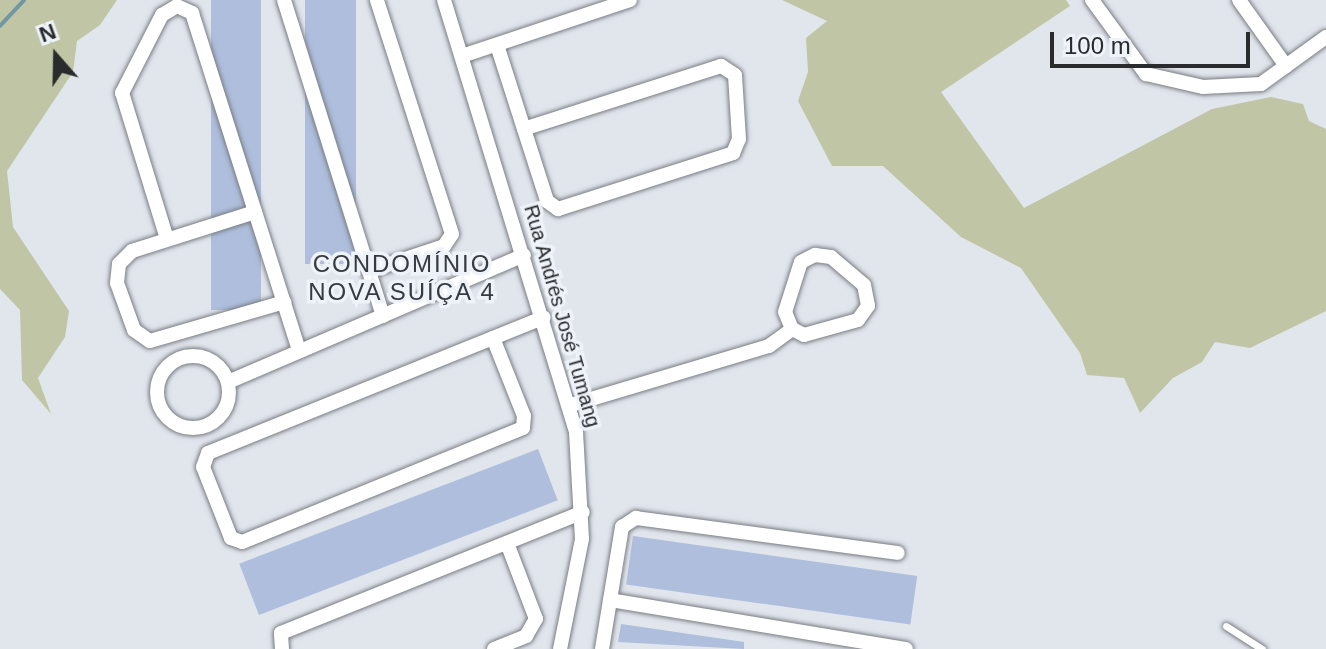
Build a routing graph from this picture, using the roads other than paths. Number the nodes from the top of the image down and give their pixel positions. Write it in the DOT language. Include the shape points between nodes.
graph roads {
  1 [pos="284,0"];
  2 [pos="377,0"];
  3 [pos="444,0"];
  4 [pos="630,0"];
  5 [pos="1092,0"];
  6 [pos="1239,0"];
  7 [pos="1326,37"];
  8 [pos="497,45"];
  9 [pos="462,56"];
  10 [pos="1286,66"];
  11 [pos="524,129"];
  12 [pos="255,212"];
  13 [pos="167,239"];
  14 [pos="524,255"];
  15 [pos="369,271"];
  16 [pos="284,302"];
  17 [pos="383,316"];
  18 [pos="544,317"];
  19 [pos="792,329"];
  20 [pos="493,338"];
  21 [pos="299,351"];
  22 [pos="228,382"];
  23 [pos="571,405"];
  24 [pos="583,512"];
  25 [pos="507,543"];
  26 [pos="898,553"];
  27 [pos="610,600"];
  28 [pos="1226,626"];
  29 [pos="282,649"];
  30 [pos="494,649"];
  31 [pos="560,649"];
  32 [pos="602,649"];
  33 [pos="906,649"];
  34 [pos="1262,649"];
  1 -- 15 [label="street"];
  2 -- 15 [label="street" via="452,234 444,246"];
  3 -- 9 [label="street, Rua Andrés José Tumang"];
  4 -- 8 [label="street"];
  5 -- 10 [label="street" via="1146,74 1203,87 1261,84"];
  6 -- 10 [label="street"];
  7 -- 10 [label="street"];
  8 -- 9 [label="street"];
  8 -- 11 [label="street"];
  9 -- 14 [label="street, Rua Andrés José Tumang"];
  11 -- 11 [label="street" via="547,201 561,209 735,151 735,75 721,66"];
  12 -- 13 [label="street"];
  12 -- 13 [label="street" via="192,13 173,7 162,15 122,93"];
  12 -- 16 [label="street"];
  13 -- 16 [label="street" via="132,251 117,271 131,324 144,339 162,341"];
  14 -- 17 [label="street"];
  14 -- 18 [label="street, Rua Andrés José Tumang"];
  15 -- 17 [label="street"];
  16 -- 21 [label="street"];
  17 -- 21 [label="street"];
  18 -- 20 [label="street"];
  18 -- 23 [label="street, Rua Andrés José Tumang"];
  19 -- 19 [label="street" via="811,335 858,320 868,306 868,291 831,257 808,257 785,312"];
  19 -- 23 [label="street" via="769,346"];
  20 -- 20 [label="street" via="208,453 203,467 231,538 242,542 523,428 524,416"];
  21 -- 22 [label="street"];
  22 -- 22 [label="street" via="205,358 179,359 161,377 159,402 174,422 207,425 226,407"];
  23 -- 24 [label="street, Rua Andrés José Tumang"];
  24 -- 25 [label="street"];
  24 -- 31 [label="street, Rua Andrés José Tumang" via="576,591"];
  25 -- 29 [label="street" via="281,633"];
  25 -- 30 [label="street" via="536,619 526,636"];
  26 -- 27 [label="street" via="643,517 622,527"];
  27 -- 32 [label="street"];
  27 -- 33 [label="street"];
  28 -- 34 [label="lane"];
}
